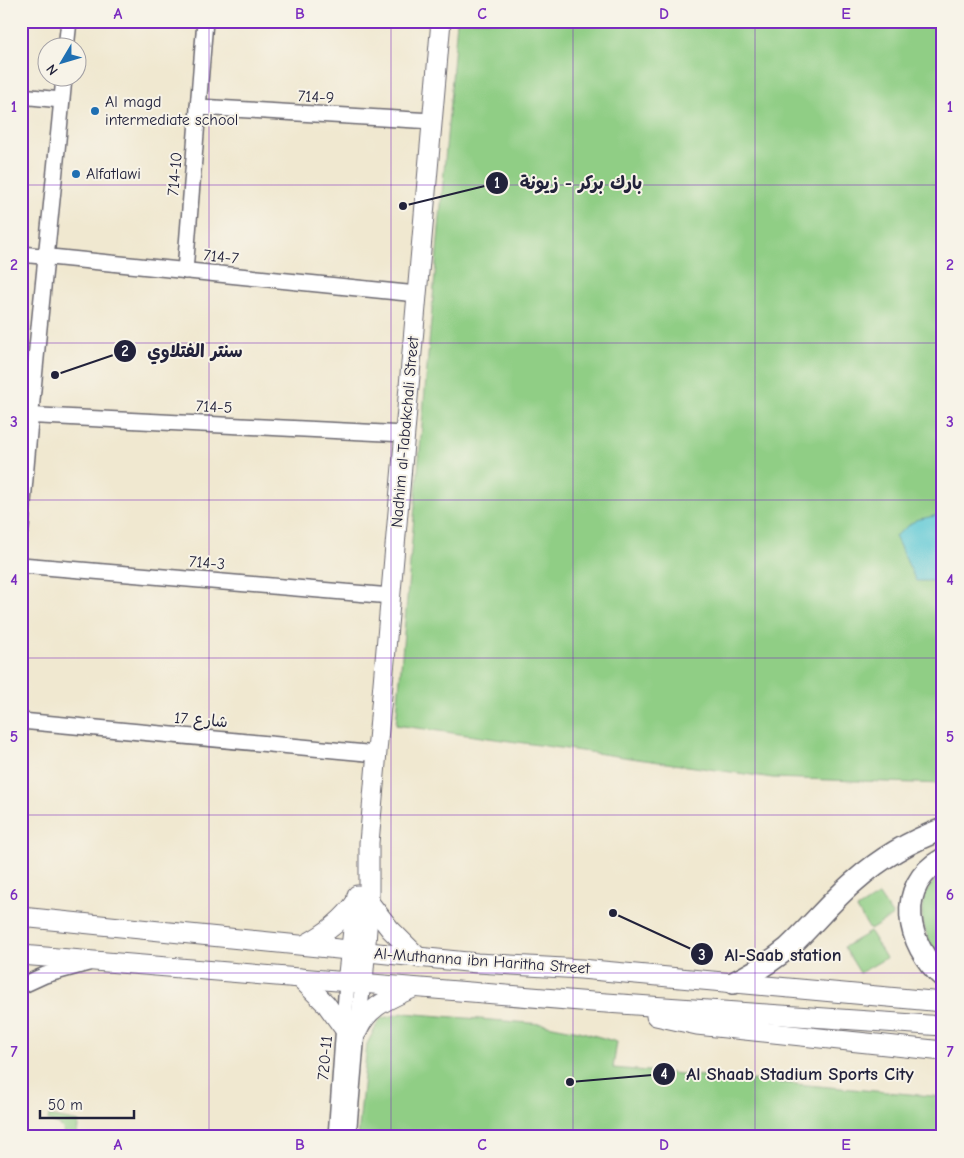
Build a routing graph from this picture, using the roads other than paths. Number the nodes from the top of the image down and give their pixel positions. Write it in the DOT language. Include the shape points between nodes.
graph roads {
  1 [pos="69,21"];
  2 [pos="205,21"];
  3 [pos="441,21"];
  4 [pos="67,38"];
  5 [pos="63,88"];
  6 [pos="21,96"];
  7 [pos="62,100"];
  8 [pos="198,107"];
  9 [pos="432,122"];
  10 [pos="21,254"];
  11 [pos="47,257"];
  12 [pos="185,270"];
  13 [pos="417,294"];
  14 [pos="25,415"];
  15 [pos="405,434"];
  16 [pos="21,529"];
  17 [pos="21,565"];
  18 [pos="391,596"];
  19 [pos="21,721"];
  20 [pos="377,754"];
  21 [pos="943,829"];
  22 [pos="943,859"];
  23 [pos="363,901"];
  24 [pos="21,917"];
  25 [pos="304,945"];
  26 [pos="358,951"];
  27 [pos="21,955"];
  28 [pos="419,958"];
  29 [pos="93,961"];
  30 [pos="943,977"];
  31 [pos="300,978"];
  32 [pos="355,982"];
  33 [pos="733,983"];
  34 [pos="21,986"];
  35 [pos="414,987"];
  36 [pos="592,1002"];
  37 [pos="943,1002"];
  38 [pos="943,1026"];
  39 [pos="351,1031"];
  40 [pos="943,1051"];
  41 [pos="336,1137"];
  42 [pos="348,1137"];
  1 -- 4 [label="street"];
  2 -- 8 [label="street, 714-10"];
  3 -- 9 [label="main road, Nadhim al-Tabakchali Street"];
  5 -- 7 [label="street"];
  6 -- 7 [label="street"];
  7 -- 11 [label="street"];
  8 -- 9 [label="street, 714-9"];
  8 -- 12 [label="street, 714-10"];
  9 -- 13 [label="main road, Nadhim al-Tabakchali Street"];
  10 -- 11 [label="street, 714-7"];
  11 -- 12 [label="street, 714-7"];
  11 -- 14 [label="street"];
  12 -- 13 [label="street, 714-7"];
  13 -- 15 [label="main road, Nadhim al-Tabakchali Street"];
  14 -- 15 [label="street, 714-5"];
  14 -- 16 [label="street"];
  15 -- 18 [label="main road, Nadhim al-Tabakchali Street"];
  17 -- 18 [label="street, 714-3"];
  18 -- 20 [label="main road, Nadhim al-Tabakchali Street"];
  19 -- 20 [label="street, شارع 17"];
  20 -- 23 [label="main road, Nadhim al-Tabakchali Street" via="369,843 363,865"];
  21 -- 33 [label="highway" via="907,844 871,868 838,896 787,949"];
  22 -- 30 [label="highway" via="922,878 912,896 910,910 918,947"];
  23 -- 25 [label="main road" via="334,926"];
  23 -- 26 [label="main road, Nadhim al-Tabakchali Street"];
  23 -- 28 [label="main road"];
  24 -- 25 [label="main road, Al-Muthanna ibn Haritha Street"];
  25 -- 26 [label="main road, Al-Muthanna ibn Haritha Street"];
  26 -- 28 [label="main road, Al-Muthanna ibn Haritha Street"];
  26 -- 32 [label="main road, Nadhim al-Tabakchali Street"];
  27 -- 29 [label="main road, Al-Muthanna ibn Haritha Street"];
  28 -- 33 [label="main road, Al-Muthanna ibn Haritha Street"];
  29 -- 31 [label="main road, Al-Muthanna ibn Haritha Street"];
  29 -- 34 [label="street" via="45,975"];
  31 -- 32 [label="main road, Al-Muthanna ibn Haritha Street"];
  31 -- 39 [label="main road"];
  32 -- 35 [label="main road, Al-Muthanna ibn Haritha Street"];
  32 -- 39 [label="street, 720-11"];
  33 -- 37 [label="main road, Al-Muthanna ibn Haritha Street"];
  35 -- 36 [label="main road, Al-Muthanna ibn Haritha Street"];
  35 -- 39 [label="main road" via="376,1007"];
  36 -- 38 [label="main road, Al-Muthanna ibn Haritha Street"];
  36 -- 40 [label="main road" via="697,1025"];
  39 -- 41 [label="street, 720-11"];
  39 -- 42 [label="street, 720-11"];
}
